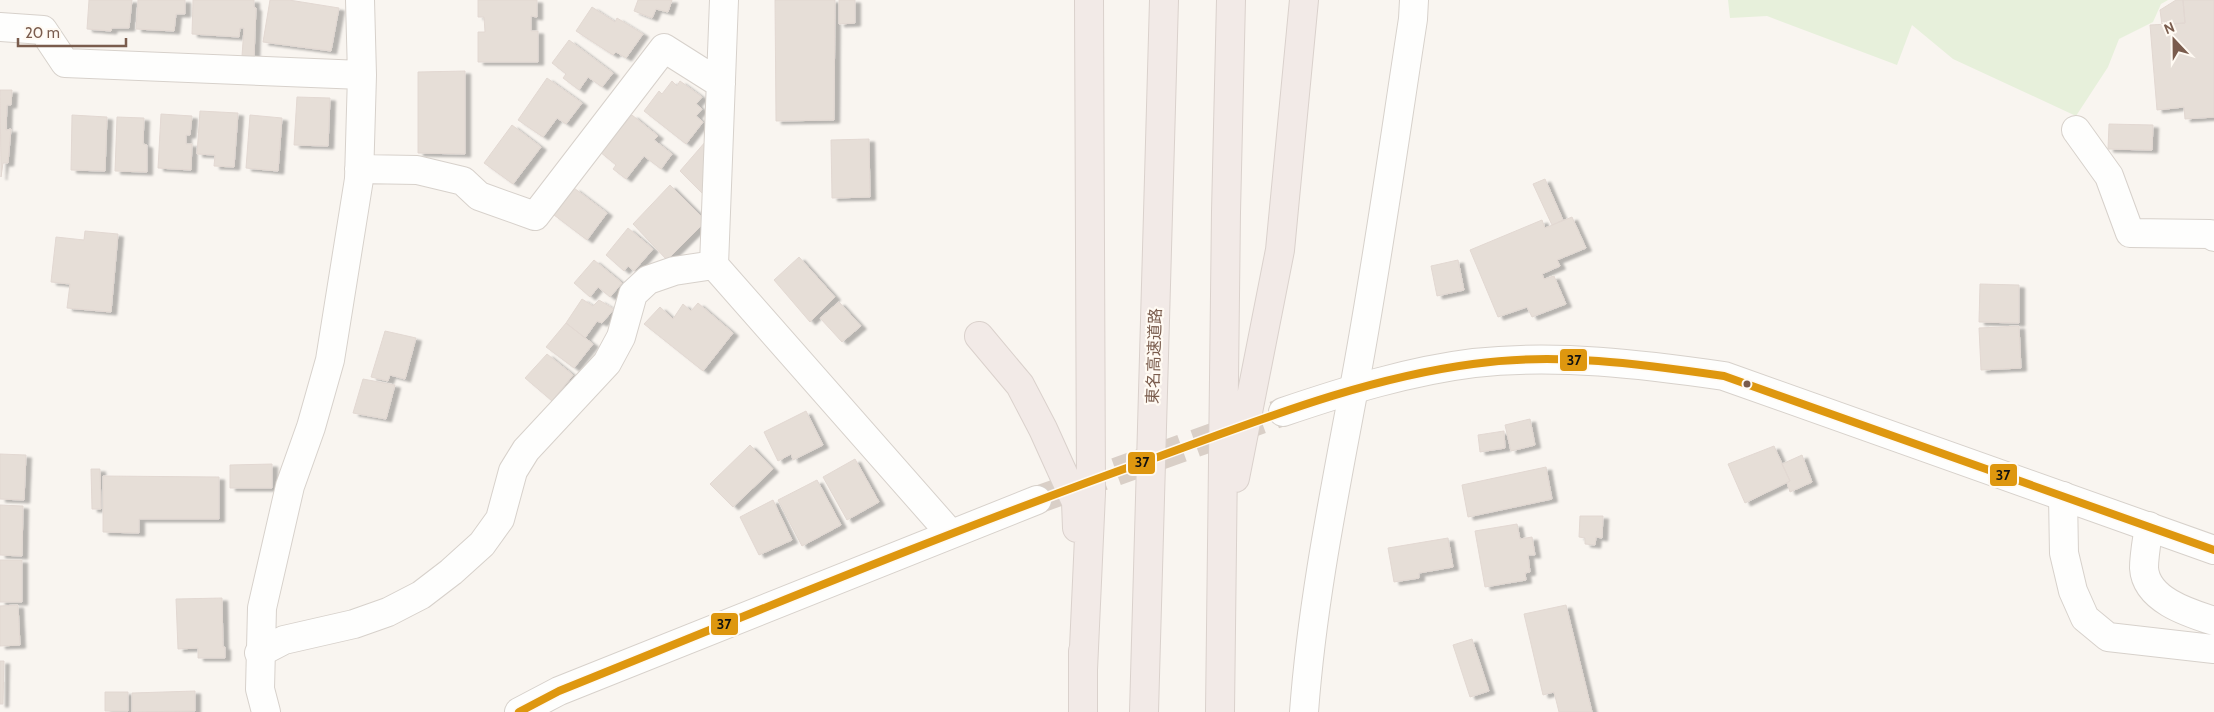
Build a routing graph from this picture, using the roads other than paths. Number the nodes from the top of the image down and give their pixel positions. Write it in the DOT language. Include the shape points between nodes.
graph roads {
  1 [pos="360,0"];
  2 [pos="724,0"];
  3 [pos="1089,0"];
  4 [pos="1164,0"];
  5 [pos="1231,0"];
  6 [pos="1304,0"];
  7 [pos="1414,0"];
  8 [pos="0,27"];
  9 [pos="362,75"];
  10 [pos="721,84"];
  11 [pos="2076,130"];
  12 [pos="359,169"];
  13 [pos="2214,236"];
  14 [pos="714,265"];
  15 [pos="979,336"];
  16 [pos="1354,389"];
  17 [pos="1283,412"];
  18 [pos="2063,496"];
  19 [pos="1037,500"];
  20 [pos="2149,526"];
  21 [pos="950,534"];
  22 [pos="1222,547"];
  23 [pos="2214,550"];
  24 [pos="2214,621"];
  25 [pos="2214,649"];
  26 [pos="259,653"];
  27 [pos="1084,670"];
  28 [pos="266,712"];
  29 [pos="518,712"];
  30 [pos="1083,712"];
  31 [pos="1144,712"];
  32 [pos="1220,712"];
  33 [pos="1304,712"];
  1 -- 9 [label="street"];
  2 -- 10 [label="street"];
  3 -- 27 [label="highway" via="1091,493"];
  4 -- 31 [label="highway, 東名高速道路"];
  5 -- 22 [label="highway"];
  6 -- 22 [label="highway" via="1280,250"];
  7 -- 16 [label="street"];
  8 -- 9 [label="street" via="43,30 65,63"];
  9 -- 12 [label="street"];
  10 -- 12 [label="street" via="664,48 535,216 479,196 463,181 417,170"];
  10 -- 14 [label="street"];
  11 -- 13 [label="street" via="2109,176 2130,233"];
  12 -- 26 [label="street" via="330,360 286,503 262,608"];
  14 -- 21 [label="street"];
  14 -- 26 [label="street" via="674,271 648,280 633,294 621,337 606,363 526,450 513,471 500,519 482,544 451,572 421,595 388,612 354,624 284,640"];
  15 -- 27 [label="highway" via="1020,386 1076,502"];
  16 -- 17 [label="street"];
  16 -- 18 [label="street" via="1474,364 1532,360 1653,366 1724,376"];
  16 -- 33 [label="street" via="1319,579 1309,644"];
  18 -- 20 [label="street"];
  18 -- 25 [label="street" via="2064,554 2073,591 2086,618 2108,637"];
  19 -- 21 [label="street"];
  20 -- 23 [label="street"];
  20 -- 24 [label="street" via="2144,570 2154,591 2183,611"];
  21 -- 29 [label="street" via="559,691"];
  22 -- 32 [label="highway"];
  26 -- 28 [label="street" via="260,689"];
  27 -- 30 [label="highway"];
}
